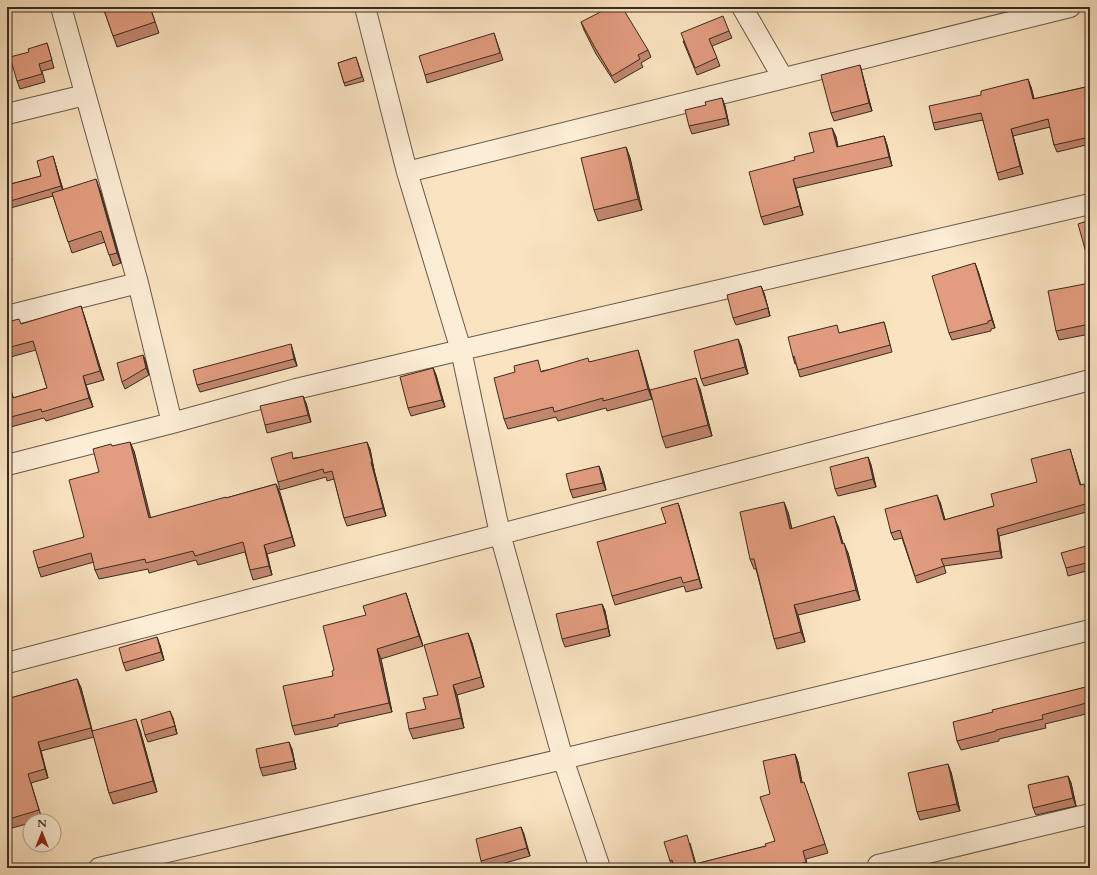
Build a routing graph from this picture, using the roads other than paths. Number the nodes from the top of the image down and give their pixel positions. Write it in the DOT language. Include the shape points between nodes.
graph roads {
  1 [pos="61,7"];
  2 [pos="365,7"];
  3 [pos="742,7"];
  4 [pos="1070,7"];
  5 [pos="783,78"];
  6 [pos="85,95"];
  7 [pos="7,114"];
  8 [pos="407,172"];
  9 [pos="1090,204"];
  10 [pos="138,283"];
  11 [pos="7,316"];
  12 [pos="461,350"];
  13 [pos="1090,380"];
  14 [pos="172,423"];
  15 [pos="7,465"];
  16 [pos="500,534"];
  17 [pos="1090,630"];
  18 [pos="7,664"];
  19 [pos="563,759"];
  20 [pos="1090,814"];
  21 [pos="99,868"];
  22 [pos="600,868"];
  23 [pos="879,868"];
  1 -- 6 [label="street"];
  2 -- 8 [label="street"];
  3 -- 5 [label="street"];
  4 -- 5 [label="street"];
  5 -- 8 [label="street"];
  6 -- 7 [label="street"];
  6 -- 10 [label="street"];
  8 -- 12 [label="street"];
  9 -- 12 [label="street"];
  10 -- 11 [label="street"];
  10 -- 14 [label="street"];
  12 -- 14 [label="street" via="296,389"];
  12 -- 16 [label="street"];
  13 -- 16 [label="street"];
  14 -- 15 [label="street"];
  16 -- 18 [label="street"];
  16 -- 19 [label="street"];
  17 -- 19 [label="street"];
  19 -- 21 [label="street"];
  19 -- 22 [label="street"];
  20 -- 23 [label="street" via="878,865"];
}
